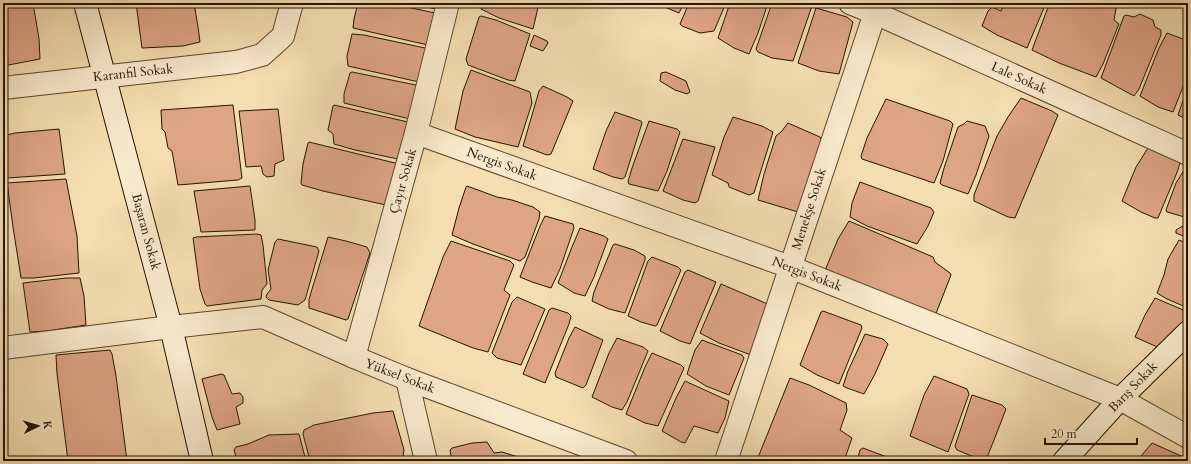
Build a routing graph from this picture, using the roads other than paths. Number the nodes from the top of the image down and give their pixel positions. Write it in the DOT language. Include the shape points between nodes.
graph roads {
  1 [pos="85,3"];
  2 [pos="292,3"];
  3 [pos="448,3"];
  4 [pos="850,3"];
  5 [pos="877,8"];
  6 [pos="105,76"];
  7 [pos="3,88"];
  8 [pos="416,133"];
  9 [pos="1188,154"];
  10 [pos="790,267"];
  11 [pos="170,327"];
  12 [pos="1188,332"];
  13 [pos="3,348"];
  14 [pos="354,358"];
  15 [pos="407,379"];
  16 [pos="1120,399"];
  17 [pos="1188,437"];
  18 [pos="202,461"];
  19 [pos="426,461"];
  20 [pos="626,461"];
  21 [pos="726,461"];
  22 [pos="1064,461"];
  1 -- 6 [label="street, Başaran Sokak"];
  2 -- 6 [label="street, Karanfil Sokak" via="283,36 262,55 236,62"];
  3 -- 8 [label="street, Çayır Sokak"];
  4 -- 5 [label="street, Lale Sokak"];
  5 -- 9 [label="street, Lale Sokak"];
  5 -- 10 [label="street, Menekşe Sokak"];
  6 -- 7 [label="street, Karanfil Sokak"];
  6 -- 11 [label="street, Başaran Sokak"];
  8 -- 10 [label="street, Nergis Sokak"];
  8 -- 14 [label="street, Çayır Sokak"];
  10 -- 16 [label="street, Nergis Sokak"];
  10 -- 21 [label="street, Menekşe Sokak"];
  11 -- 13 [label="street, Yüksel Sokak"];
  11 -- 14 [label="street, Yüksel Sokak" via="263,317"];
  11 -- 18 [label="street, Başaran Sokak"];
  12 -- 16 [label="street, Barış Sokak"];
  14 -- 15 [label="street, Yüksel Sokak"];
  15 -- 19 [label="street"];
  15 -- 20 [label="street, Yüksel Sokak"];
  16 -- 17 [label="street, Nergis Sokak"];
  16 -- 22 [label="street, Barış Sokak"];
}
